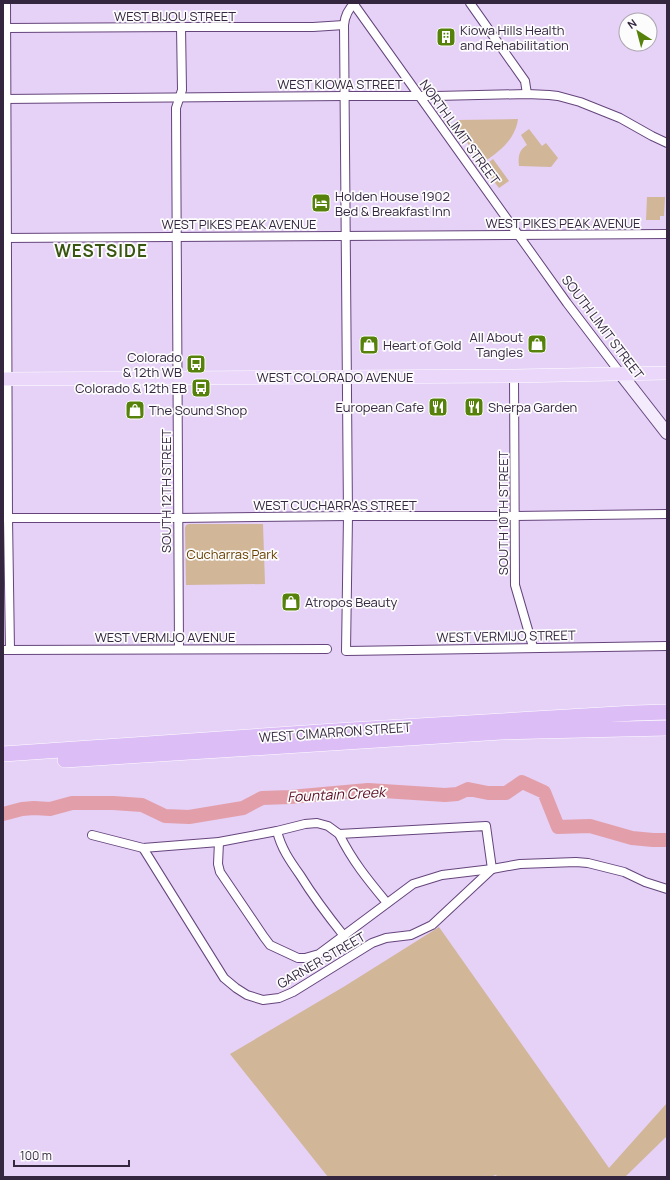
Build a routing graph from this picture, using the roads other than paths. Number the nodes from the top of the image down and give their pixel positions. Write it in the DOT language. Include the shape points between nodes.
graph roads {
  1 [pos="6,3"];
  2 [pos="354,3"];
  3 [pos="470,3"];
  4 [pos="344,25"];
  5 [pos="181,27"];
  6 [pos="6,28"];
  7 [pos="527,94"];
  8 [pos="344,96"];
  9 [pos="419,96"];
  10 [pos="179,98"];
  11 [pos="5,99"];
  12 [pos="667,143"];
  13 [pos="667,234"];
  14 [pos="519,235"];
  15 [pos="176,236"];
  16 [pos="345,236"];
  17 [pos="5,238"];
  18 [pos="667,373"];
  19 [pos="621,374"];
  20 [pos="514,376"];
  21 [pos="347,377"];
  22 [pos="177,378"];
  23 [pos="5,379"];
  24 [pos="667,433"];
  25 [pos="667,514"];
  26 [pos="348,516"];
  27 [pos="515,516"];
  28 [pos="5,518"];
  29 [pos="177,518"];
  30 [pos="667,646"];
  31 [pos="533,647"];
  32 [pos="178,649"];
  33 [pos="327,649"];
  34 [pos="6,650"];
  35 [pos="667,712"];
  36 [pos="667,728"];
  37 [pos="3,754"];
  38 [pos="3,764"];
  39 [pos="277,831"];
  40 [pos="340,834"];
  41 [pos="92,835"];
  42 [pos="218,842"];
  43 [pos="143,848"];
  44 [pos="492,869"];
  45 [pos="667,888"];
  46 [pos="387,903"];
  47 [pos="344,936"];
  1 -- 6 [label="street"];
  2 -- 4 [label="street" via="346,14"];
  2 -- 9 [label="street, NORTH LIMIT STREET"];
  3 -- 7 [label="street" via="525,81"];
  4 -- 5 [label="street, WEST BIJOU STREET"];
  4 -- 8 [label="street"];
  5 -- 6 [label="street, WEST BIJOU STREET"];
  5 -- 10 [label="street, SOUTH 12TH STREET" via="182,90"];
  6 -- 11 [label="street"];
  7 -- 9 [label="street, WEST KIOWA STREET"];
  7 -- 12 [label="street, WEST KIOWA STREET" via="558,96 580,102 620,118"];
  8 -- 9 [label="street, WEST KIOWA STREET"];
  8 -- 10 [label="street, WEST KIOWA STREET"];
  8 -- 16 [label="street"];
  9 -- 14 [label="street, NORTH LIMIT STREET"];
  10 -- 11 [label="street, WEST KIOWA STREET"];
  10 -- 15 [label="street, SOUTH 12TH STREET" via="176,108"];
  11 -- 17 [label="street"];
  13 -- 14 [label="street, WEST PIKES PEAK AVENUE"];
  14 -- 16 [label="street, WEST PIKES PEAK AVENUE"];
  14 -- 19 [label="street, SOUTH LIMIT STREET" via="567,304"];
  15 -- 16 [label="street, WEST PIKES PEAK AVENUE"];
  15 -- 17 [label="street, WEST PIKES PEAK AVENUE"];
  15 -- 22 [label="street, SOUTH 12TH STREET"];
  16 -- 21 [label="street"];
  17 -- 23 [label="street"];
  18 -- 19 [label="main road, WEST COLORADO AVENUE"];
  19 -- 20 [label="main road, WEST COLORADO AVENUE"];
  19 -- 24 [label="main road, SOUTH LIMIT STREET"];
  20 -- 21 [label="main road, WEST COLORADO AVENUE"];
  20 -- 27 [label="street, SOUTH 10TH STREET"];
  21 -- 22 [label="main road, WEST COLORADO AVENUE"];
  21 -- 26 [label="street"];
  22 -- 23 [label="main road, WEST COLORADO AVENUE"];
  22 -- 29 [label="street, SOUTH 12TH STREET"];
  23 -- 28 [label="street"];
  25 -- 27 [label="street, WEST CUCHARRAS STREET"];
  26 -- 27 [label="street, WEST CUCHARRAS STREET"];
  26 -- 29 [label="street, WEST CUCHARRAS STREET"];
  26 -- 31 [label="street, WEST VERMIJO STREET" via="346,650"];
  27 -- 31 [label="street, SOUTH 10TH STREET" via="515,585"];
  28 -- 29 [label="street, WEST CUCHARRAS STREET"];
  28 -- 34 [label="street"];
  29 -- 32 [label="street, SOUTH 12TH STREET"];
  30 -- 31 [label="street, WEST VERMIJO STREET"];
  32 -- 33 [label="street, WEST VERMIJO AVENUE"];
  32 -- 34 [label="street, WEST VERMIJO AVENUE"];
  35 -- 37 [label="highway, WEST CIMARRON STREET"];
  36 -- 38 [label="highway, WEST CIMARRON STREET" via="487,733"];
  39 -- 40 [label="street" via="317,823 328,826"];
  39 -- 42 [label="street"];
  39 -- 47 [label="street" via="286,855"];
  40 -- 44 [label="street" via="486,826"];
  40 -- 46 [label="street" via="357,866"];
  41 -- 43 [label="street"];
  42 -- 43 [label="street"];
  42 -- 47 [label="street" via="220,872 270,945 298,958 305,958 319,954"];
  43 -- 44 [label="street, GARNER STREET" via="224,978 236,988 263,1000 279,998 293,992 372,943 386,938 411,935 432,925"];
  44 -- 45 [label="street" via="520,864 588,863 624,872 645,882"];
  44 -- 46 [label="street" via="442,875 413,884"];
  46 -- 47 [label="street"];
}
